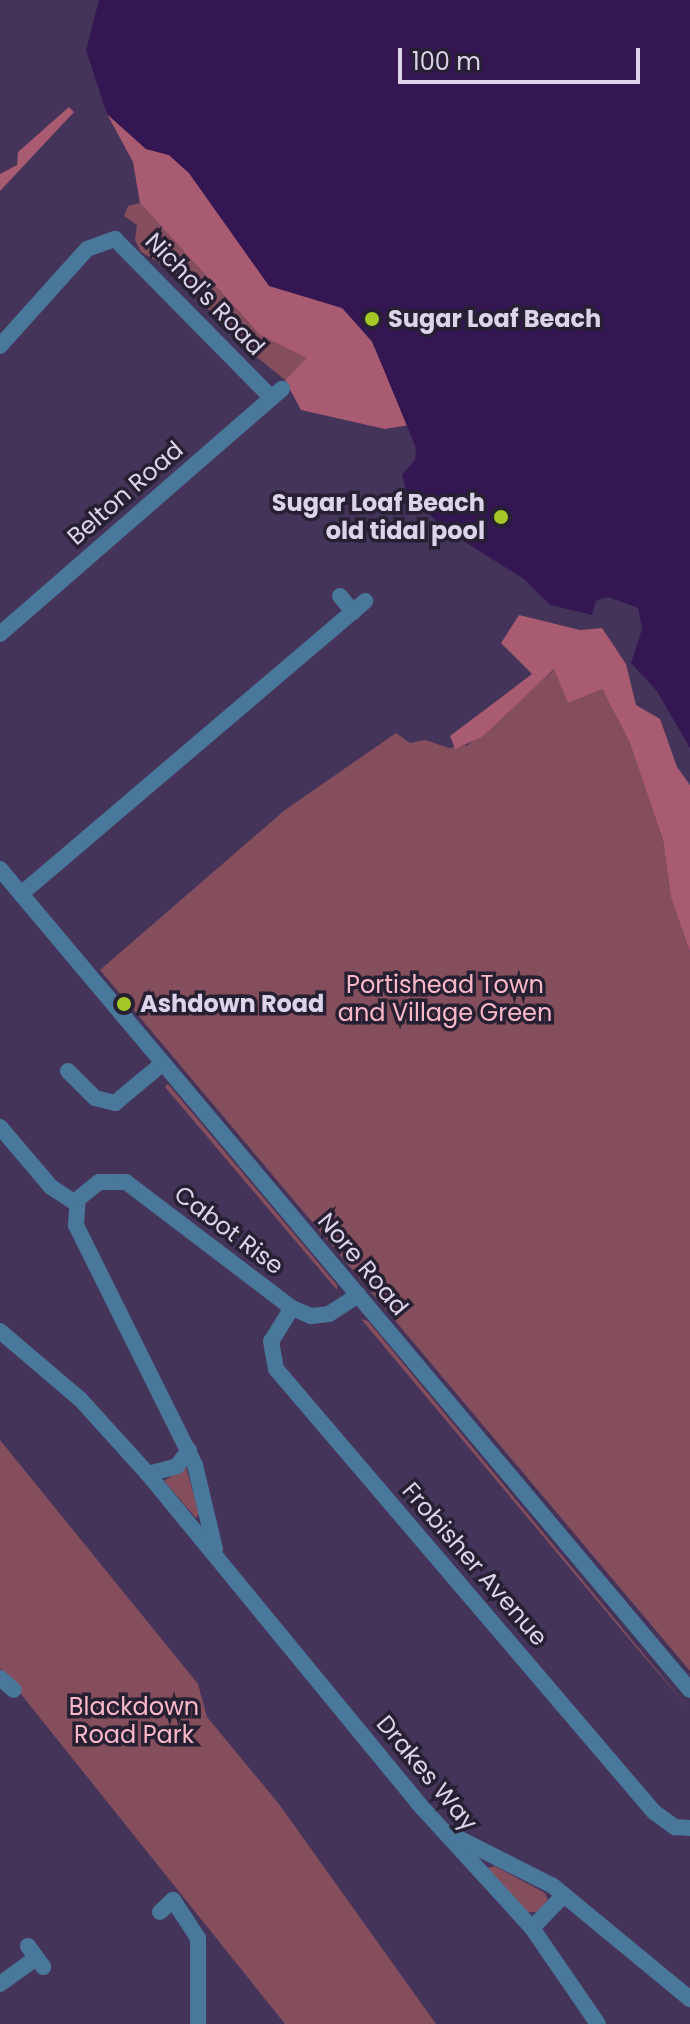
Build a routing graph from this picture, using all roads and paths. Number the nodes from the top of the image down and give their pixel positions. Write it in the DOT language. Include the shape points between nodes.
graph roads {
  1 [pos="0,346"];
  2 [pos="277,394"];
  3 [pos="340,596"];
  4 [pos="0,634"];
  5 [pos="0,869"];
  6 [pos="21,894"];
  7 [pos="163,1063"];
  8 [pos="68,1071"];
  9 [pos="3,1135"];
  10 [pos="77,1204"];
  11 [pos="358,1295"];
  12 [pos="292,1308"];
  13 [pos="0,1331"];
  14 [pos="189,1450"];
  15 [pos="148,1474"];
  16 [pos="216,1555"];
  17 [pos="0,1678"];
  18 [pos="14,1690"];
  19 [pos="690,1690"];
  20 [pos="439,1826"];
  21 [pos="690,1828"];
  22 [pos="564,1895"];
  23 [pos="160,1912"];
  24 [pos="532,1928"];
  25 [pos="36,1957"];
  26 [pos="0,1984"];
  27 [pos="690,1999"];
  28 [pos="198,2024"];
  29 [pos="598,2024"];
  1 -- 2 [label="street, Nichol's Road" via="87,249 115,239"];
  2 -- 4 [label="street, Belton Road"];
  3 -- 6 [label="street" via="359,607"];
  5 -- 6 [label="street, Nore Road"];
  6 -- 7 [label="street, Nore Road"];
  7 -- 8 [label="street" via="115,1103 95,1098"];
  7 -- 11 [label="street, Nore Road"];
  9 -- 10 [label="street" via="51,1187"];
  10 -- 12 [label="street, Cabot Rise" via="94,1185 126,1182"];
  10 -- 14 [label="street" via="76,1225"];
  11 -- 12 [label="street, Cabot Rise" via="324,1316"];
  11 -- 19 [label="street, Nore Road"];
  12 -- 21 [label="street, Frobisher Avenue" via="271,1341 276,1369 654,1812 675,1827"];
  13 -- 15 [label="street, Drakes Way" via="80,1399"];
  14 -- 15 [label="street" via="177,1466"];
  14 -- 16 [label="street, Drakes Way"];
  15 -- 16 [label="street, Drakes Way"];
  16 -- 20 [label="street, Drakes Way"];
  17 -- 18 [label="street"];
  20 -- 22 [label="street"];
  20 -- 24 [label="street, Drakes Way"];
  22 -- 24 [label="street"];
  22 -- 27 [label="street"];
  23 -- 28 [label="street" via="173,1900 198,1938"];
  24 -- 29 [label="street, Drakes Way"];
  25 -- 26 [label="street"];
}
